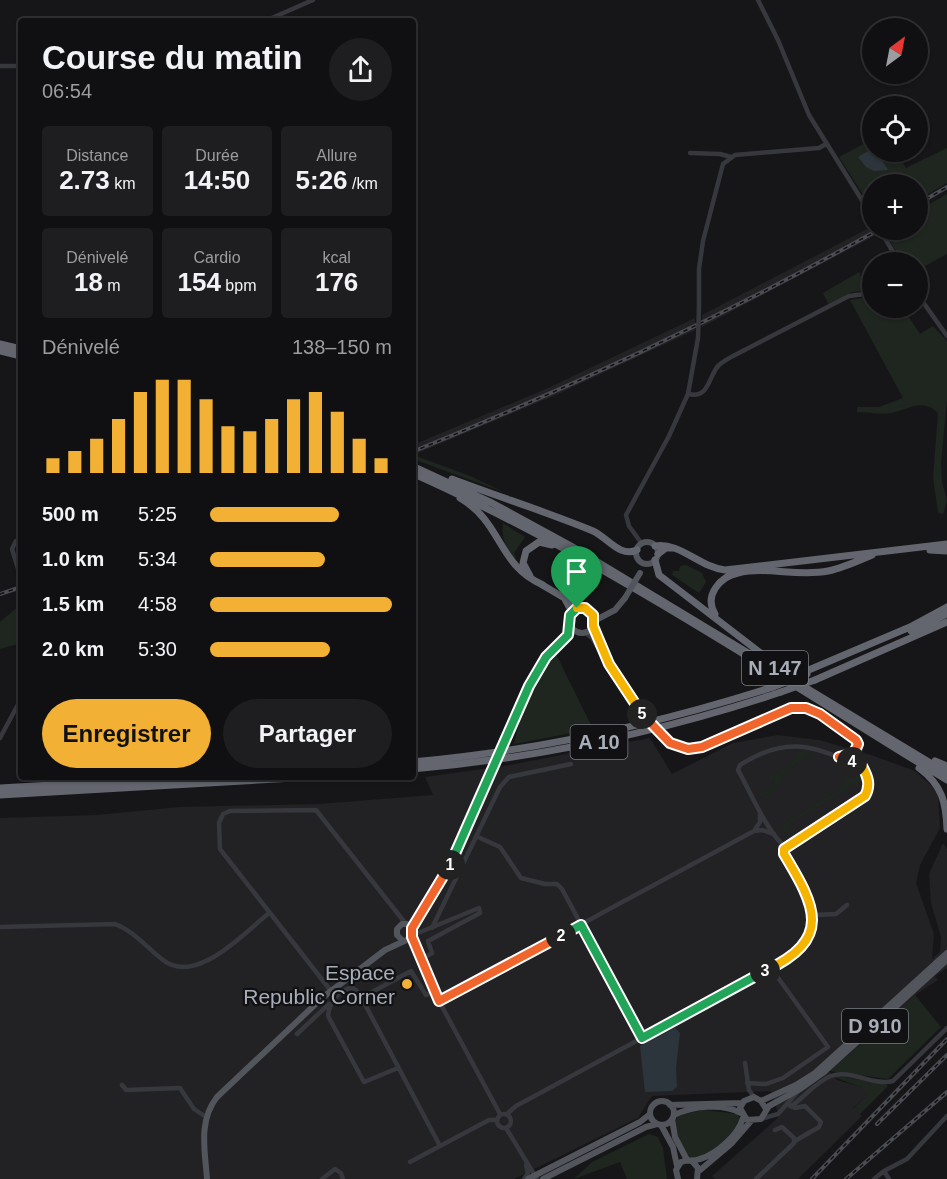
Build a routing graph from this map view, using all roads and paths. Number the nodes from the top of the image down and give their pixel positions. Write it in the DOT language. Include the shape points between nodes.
graph roads {
  1 [pos="313,0"];
  2 [pos="758,0"];
  3 [pos="272,18"];
  4 [pos="0,66"];
  5 [pos="18,66"];
  6 [pos="826,144"];
  7 [pos="690,153"];
  8 [pos="730,157"];
  9 [pos="862,201"];
  10 [pos="862,294"];
  11 [pos="928,309"];
  12 [pos="947,336"];
  13 [pos="0,344"];
  14 [pos="18,349"];
  15 [pos="0,351"];
  16 [pos="18,355"];
  17 [pos="688,394"];
  18 [pos="416,466"];
  19 [pos="416,467"];
  20 [pos="416,475"];
  21 [pos="416,475"];
  22 [pos="18,542"];
  23 [pos="947,544"];
  24 [pos="655,546"];
  25 [pos="640,547"];
  26 [pos="907,549"];
  27 [pos="678,550"];
  28 [pos="947,551"];
  29 [pos="878,553"];
  30 [pos="576,555"];
  31 [pos="656,557"];
  32 [pos="644,563"];
  33 [pos="18,568"];
  34 [pos="737,571"];
  35 [pos="543,585"];
  36 [pos="564,597"];
  37 [pos="580,607"];
  38 [pos="947,607"];
  39 [pos="615,610"];
  40 [pos="572,612"];
  41 [pos="592,612"];
  42 [pos="947,614"];
  43 [pos="719,619"];
  44 [pos="947,622"];
  45 [pos="593,624"];
  46 [pos="571,627"];
  47 [pos="582,632"];
  48 [pos="563,640"];
  49 [pos="609,664"];
  50 [pos="805,673"];
  51 [pos="18,705"];
  52 [pos="844,710"];
  53 [pos="858,726"];
  54 [pos="0,738"];
  55 [pos="858,744"];
  56 [pos="839,757"];
  57 [pos="416,762"];
  58 [pos="571,764"];
  59 [pos="862,766"];
  60 [pos="947,766"];
  61 [pos="416,769"];
  62 [pos="947,773"];
  63 [pos="139,780"];
  64 [pos="260,780"];
  65 [pos="947,780"];
  66 [pos="0,788"];
  67 [pos="0,795"];
  68 [pos="760,810"];
  69 [pos="947,829"];
  70 [pos="754,831"];
  71 [pos="774,834"];
  72 [pos="478,837"];
  73 [pos="785,846"];
  74 [pos="847,905"];
  75 [pos="269,913"];
  76 [pos="813,915"];
  77 [pos="399,917"];
  78 [pos="581,925"];
  79 [pos="0,927"];
  80 [pos="432,928"];
  81 [pos="397,929"];
  82 [pos="410,931"];
  83 [pos="384,950"];
  84 [pos="947,953"];
  85 [pos="422,959"];
  86 [pos="947,960"];
  87 [pos="771,968"];
  88 [pos="331,991"];
  89 [pos="435,991"];
  90 [pos="361,998"];
  91 [pos="439,1001"];
  92 [pos="331,1002"];
  93 [pos="947,1028"];
  94 [pos="297,1034"];
  95 [pos="642,1038"];
  96 [pos="746,1063"];
  97 [pos="398,1068"];
  98 [pos="747,1083"];
  99 [pos="122,1085"];
  100 [pos="800,1089"];
  101 [pos="749,1090"];
  102 [pos="754,1097"];
  103 [pos="744,1101"];
  104 [pos="761,1101"];
  105 [pos="670,1105"];
  106 [pos="789,1105"];
  107 [pos="765,1109"];
  108 [pos="500,1114"];
  109 [pos="507,1114"];
  110 [pos="650,1114"];
  111 [pos="742,1115"];
  112 [pos="947,1116"];
  113 [pos="206,1117"];
  114 [pos="673,1117"];
  115 [pos="761,1119"];
  116 [pos="496,1120"];
  117 [pos="751,1121"];
  118 [pos="659,1125"];
  119 [pos="506,1128"];
  120 [pos="776,1130"];
  121 [pos="795,1141"];
  122 [pos="440,1146"];
  123 [pos="690,1161"];
  124 [pos="410,1162"];
  125 [pos="677,1166"];
  126 [pos="530,1169"];
  127 [pos="545,1171"];
  128 [pos="699,1171"];
  129 [pos="884,1171"];
  130 [pos="532,1178"];
  131 [pos="207,1179"];
  132 [pos="322,1179"];
  133 [pos="343,1179"];
  134 [pos="543,1179"];
  135 [pos="678,1179"];
  136 [pos="697,1179"];
  137 [pos="756,1179"];
  138 [pos="874,1179"];
  139 [pos="889,1179"];
  1 -- 3 [label="street"];
  2 -- 6 [label="street"];
  4 -- 5 [label="street"];
  6 -- 8 [label="street" via="819,148"];
  6 -- 9 [label="street"];
  7 -- 8 [label="street"];
  8 -- 17 [label="street, bridge" via="719,172 703,241 698,338"];
  10 -- 17 [label="street" via="849,296 735,355 720,364 703,392"];
  11 -- 12 [label="street"];
  13 -- 14 [label="highway"];
  15 -- 16 [label="highway"];
  17 -- 25 [label="street" via="628,510 626,520"];
  18 -- 25 [label="highway" via="596,532 622,551 628,553"];
  19 -- 52 [label="highway, N 147" via="571,546"];
  20 -- 30 [label="highway, N 147"];
  21 -- 35 [label="highway" via="477,509 494,530 512,564"];
  22 -- 33 [label="street" via="12,549"];
  23 -- 26 [label="highway"];
  24 -- 25 [label="main road" via="649,543"];
  24 -- 27 [label="highway" via="667,544"];
  24 -- 31 [label="main road"];
  25 -- 32 [label="main road" via="637,556"];
  26 -- 28 [label="highway"];
  26 -- 29 [label="highway"];
  27 -- 31 [label="highway" via="669,548"];
  27 -- 34 [label="highway" via="711,567"];
  29 -- 34 [label="highway"];
  29 -- 34 [label="highway" via="827,571"];
  30 -- 35 [label="highway" via="547,543 531,546 524,555 524,568"];
  30 -- 53 [label="highway, N 147"];
  31 -- 32 [label="main road"];
  31 -- 43 [label="highway" via="659,575"];
  32 -- 39 [label="main road, bridge"];
  34 -- 43 [label="highway" via="721,581 713,594 712,608"];
  35 -- 36 [label="highway"];
  36 -- 37 [label="highway"];
  36 -- 40 [label="highway"];
  37 -- 40 [label="main road"];
  37 -- 41 [label="main road"];
  38 -- 50 [label="highway"];
  39 -- 41 [label="main road"];
  39 -- 45 [label="main road"];
  40 -- 46 [label="main road"];
  41 -- 45 [label="main road"];
  42 -- 50 [label="highway"];
  43 -- 52 [label="highway" via="771,661"];
  44 -- 61 [label="highway, A 10, bridge" via="815,680 696,718 517,758"];
  45 -- 47 [label="main road"];
  45 -- 49 [label="street"];
  46 -- 47 [label="main road"];
  46 -- 48 [label="main road"];
  47 -- 48 [label="main road"];
  47 -- 49 [label="street"];
  48 -- 82 [label="main road, bridge" via="539,667 445,876"];
  49 -- 55 [label="street, bridge" via="630,700 665,738 681,747 696,748 775,713 798,708 820,714"];
  50 -- 57 [label="highway, A 10, bridge" via="645,725 485,755"];
  51 -- 54 [label="street"];
  52 -- 60 [label="highway"];
  52 -- 62 [label="highway, N 147"];
  53 -- 65 [label="highway, N 147"];
  53 -- 69 [label="highway" via="936,782 945,800"];
  55 -- 56 [label="street" via="852,755"];
  55 -- 59 [label="street"];
  56 -- 59 [label="street"];
  56 -- 68 [label="street" via="799,745 758,753 740,765 738,770"];
  58 -- 72 [label="street" via="509,777 500,787"];
  59 -- 73 [label="street" via="868,781 865,796"];
  63 -- 66 [label="highway"];
  64 -- 67 [label="highway"];
  68 -- 70 [label="street" via="760,822"];
  68 -- 71 [label="street"];
  70 -- 71 [label="street"];
  70 -- 78 [label="street"];
  71 -- 73 [label="street"];
  72 -- 78 [label="street" via="500,847 521,878 556,884"];
  72 -- 80 [label="street"];
  73 -- 76 [label="street" via="784,854 809,898"];
  74 -- 76 [label="street" via="836,914"];
  75 -- 77 [label="street" via="220,849 219,823 226,812 316,810"];
  75 -- 79 [label="street" via="197,967 182,969 170,965 115,924"];
  75 -- 88 [label="street"];
  76 -- 87 [label="street" via="798,951"];
  77 -- 81 [label="street"];
  77 -- 82 [label="street"];
  78 -- 91 [label="street"];
  78 -- 95 [label="street"];
  80 -- 82 [label="street"];
  80 -- 85 [label="street" via="480,908 480,913 428,941 432,953"];
  81 -- 82 [label="main road"];
  81 -- 82 [label="main road"];
  81 -- 83 [label="main road"];
  82 -- 83 [label="main road"];
  82 -- 85 [label="street"];
  83 -- 88 [label="main road"];
  84 -- 104 [label="main road, D 910" via="815,1073"];
  85 -- 89 [label="street"];
  86 -- 100 [label="main road, D 910" via="824,1072"];
  87 -- 95 [label="street"];
  87 -- 98 [label="street" via="828,1047 783,1078 766,1084"];
  88 -- 113 [label="main road" via="217,1097"];
  89 -- 90 [label="street" via="426,995 411,971"];
  89 -- 91 [label="street"];
  90 -- 92 [label="street" via="355,989 347,988"];
  90 -- 97 [label="street"];
  91 -- 108 [label="street"];
  92 -- 94 [label="street"];
  92 -- 97 [label="street" via="328,1016 364,1082"];
  93 -- 106 [label="street" via="893,1081 836,1075"];
  95 -- 109 [label="street"];
  96 -- 98 [label="street"];
  97 -- 122 [label="street"];
  98 -- 101 [label="street"];
  99 -- 113 [label="street" via="126,1090 180,1088 194,1110"];
  100 -- 106 [label="street"];
  100 -- 107 [label="main road, D 910"];
  101 -- 102 [label="street"];
  101 -- 103 [label="street"];
  102 -- 103 [label="main road"];
  102 -- 104 [label="main road"];
  103 -- 105 [label="main road"];
  103 -- 111 [label="main road"];
  104 -- 107 [label="main road"];
  105 -- 110 [label="main road" via="657,1102"];
  105 -- 114 [label="main road"];
  106 -- 115 [label="street" via="774,1117"];
  106 -- 121 [label="street" via="806,1106 821,1122"];
  107 -- 115 [label="main road"];
  108 -- 109 [label="street"];
  108 -- 116 [label="street"];
  109 -- 119 [label="street" via="511,1120"];
  110 -- 118 [label="main road"];
  110 -- 127 [label="main road"];
  111 -- 114 [label="main road" via="709,1107 686,1110"];
  111 -- 117 [label="main road"];
  111 -- 123 [label="main road" via="738,1128 717,1150"];
  112 -- 129 [label="street" via="907,1159"];
  113 -- 131 [label="main road"];
  114 -- 118 [label="main road"];
  114 -- 123 [label="main road" via="675,1137"];
  115 -- 117 [label="main road"];
  116 -- 119 [label="street"];
  116 -- 122 [label="street"];
  117 -- 128 [label="main road"];
  118 -- 125 [label="main road" via="673,1147"];
  118 -- 134 [label="main road" via="646,1127"];
  119 -- 126 [label="street"];
  120 -- 121 [label="street" via="784,1127"];
  121 -- 137 [label="street"];
  122 -- 124 [label="street"];
  123 -- 125 [label="main road"];
  123 -- 128 [label="main road"];
  125 -- 135 [label="main road"];
  126 -- 127 [label="street"];
  126 -- 130 [label="street"];
  126 -- 130 [label="street"];
  127 -- 130 [label="main road"];
  128 -- 136 [label="main road"];
  129 -- 138 [label="street"];
  129 -- 139 [label="street"];
  132 -- 133 [label="street" via="335,1169"];
}
